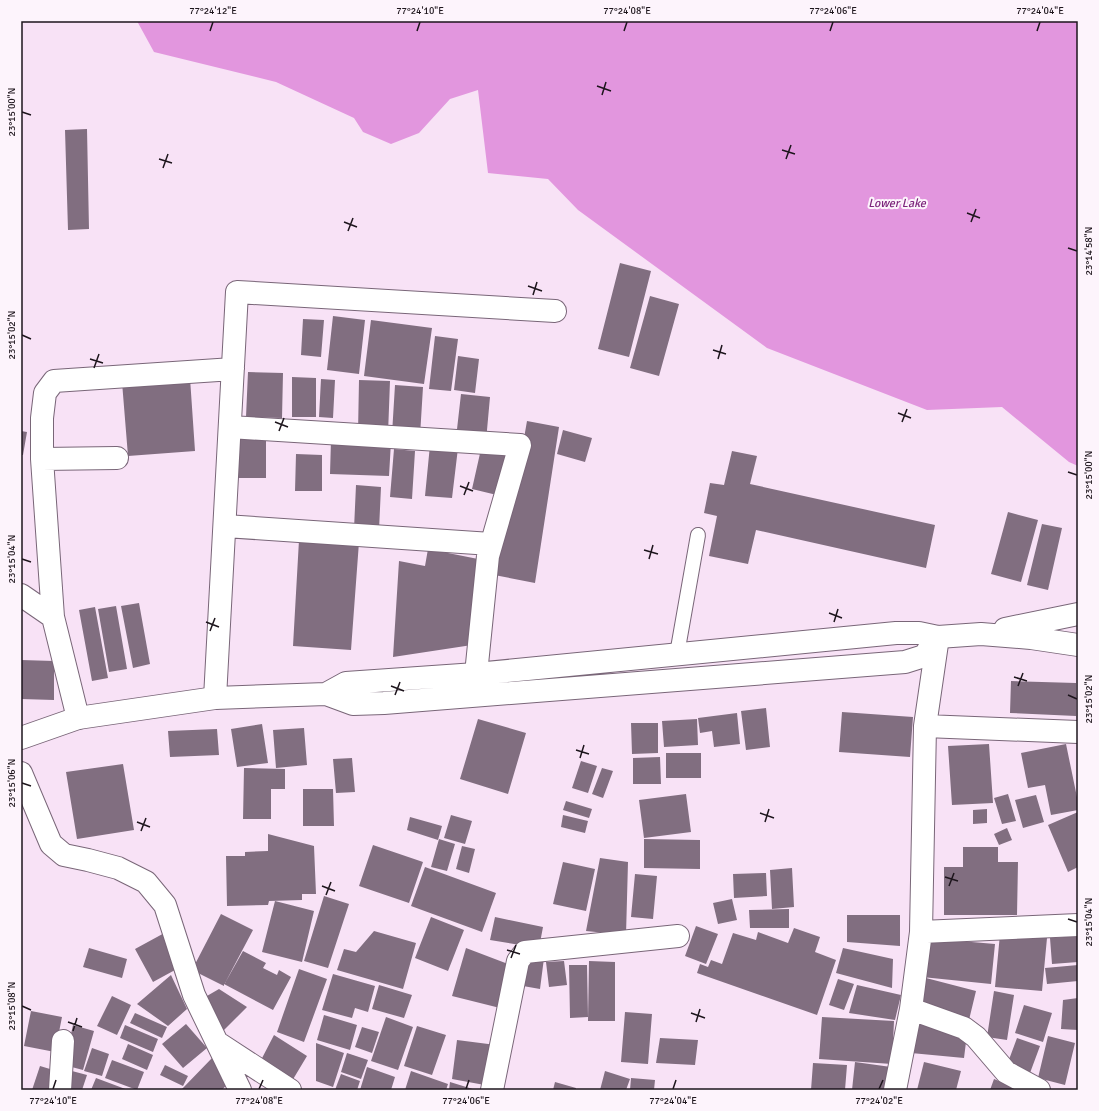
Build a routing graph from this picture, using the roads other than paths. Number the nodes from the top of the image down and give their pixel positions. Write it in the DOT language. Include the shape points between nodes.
graph roads {
  1 [pos="555,311"];
  2 [pos="233,369"];
  3 [pos="230,427"];
  4 [pos="117,458"];
  5 [pos="42,459"];
  6 [pos="225,526"];
  7 [pos="698,535"];
  8 [pos="491,544"];
  9 [pos="21,595"];
  10 [pos="1078,614"];
  11 [pos="53,617"];
  12 [pos="981,634"];
  13 [pos="938,637"];
  14 [pos="1078,645"];
  15 [pos="677,654"];
  16 [pos="476,674"];
  17 [pos="326,694"];
  18 [pos="480,696"];
  19 [pos="215,698"];
  20 [pos="78,718"];
  21 [pos="925,726"];
  22 [pos="1078,732"];
  23 [pos="21,738"];
  24 [pos="21,773"];
  25 [pos="1078,925"];
  26 [pos="922,932"];
  27 [pos="678,936"];
  28 [pos="911,1009"];
  29 [pos="63,1041"];
  30 [pos="218,1043"];
  31 [pos="60,1090"];
  32 [pos="240,1090"];
  33 [pos="290,1090"];
  34 [pos="492,1090"];
  35 [pos="895,1090"];
  36 [pos="1039,1090"];
  1 -- 2 [label="street" via="237,292"];
  2 -- 3 [label="street"];
  2 -- 5 [label="street" via="54,381 45,393"];
  3 -- 6 [label="street"];
  3 -- 8 [label="street" via="520,445"];
  4 -- 5 [label="street"];
  5 -- 11 [label="street"];
  6 -- 8 [label="street"];
  6 -- 19 [label="street"];
  7 -- 15 [label="lane"];
  8 -- 16 [label="street"];
  9 -- 11 [label="street"];
  10 -- 12 [label="street"];
  11 -- 20 [label="street"];
  12 -- 13 [label="street"];
  12 -- 14 [label="street"];
  13 -- 15 [label="street" via="896,632"];
  13 -- 18 [label="street" via="924,656 905,662"];
  13 -- 21 [label="street"];
  15 -- 16 [label="street"];
  16 -- 17 [label="street" via="346,683"];
  16 -- 18 [label="street"];
  17 -- 18 [label="street" via="353,704"];
  17 -- 19 [label="street"];
  19 -- 20 [label="street"];
  20 -- 23 [label="street"];
  21 -- 22 [label="street"];
  21 -- 26 [label="street"];
  24 -- 30 [label="street" via="51,844 64,855 118,868 146,882 165,905 194,995"];
  25 -- 26 [label="street"];
  26 -- 28 [label="street"];
  27 -- 34 [label="street" via="525,952 518,961"];
  28 -- 35 [label="street"];
  28 -- 36 [label="street" via="964,1028 976,1037 1006,1072"];
  29 -- 31 [label="street"];
  30 -- 32 [label="street"];
  30 -- 33 [label="street"];
}
